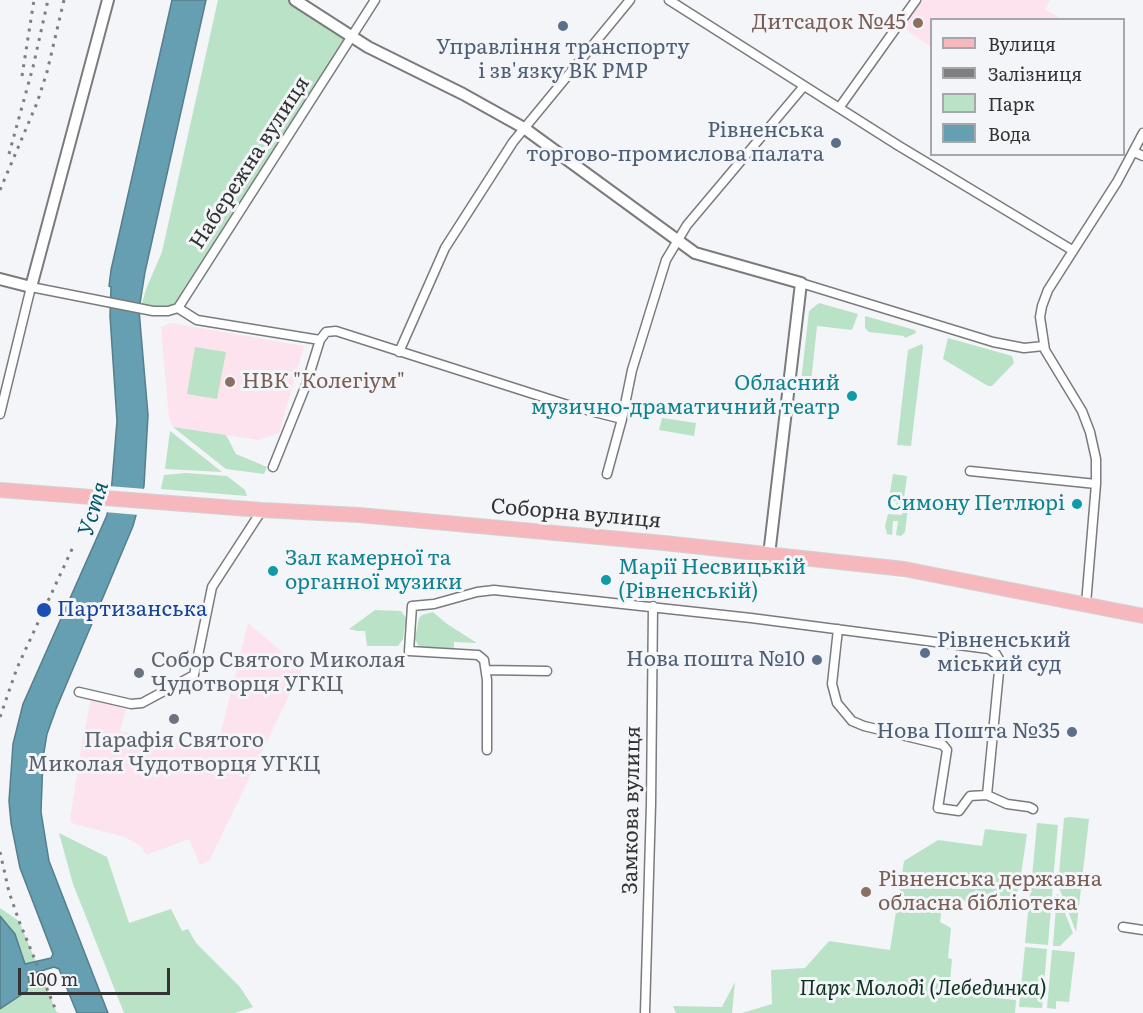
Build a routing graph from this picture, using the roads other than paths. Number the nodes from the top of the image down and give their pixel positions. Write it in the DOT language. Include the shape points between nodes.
graph roads {
  1 [pos="108,0"];
  2 [pos="295,0"];
  3 [pos="375,0"];
  4 [pos="630,0"];
  5 [pos="669,0"];
  6 [pos="916,0"];
  7 [pos="352,38"];
  8 [pos="804,86"];
  9 [pos="839,108"];
  10 [pos="524,128"];
  11 [pos="1143,133"];
  12 [pos="1134,152"];
  13 [pos="1143,156"];
  14 [pos="677,240"];
  15 [pos="1072,250"];
  16 [pos="0,279"];
  17 [pos="801,283"];
  18 [pos="31,287"];
  19 [pos="178,308"];
  20 [pos="320,340"];
  21 [pos="1044,346"];
  22 [pos="399,352"];
  23 [pos="0,414"];
  24 [pos="622,419"];
  25 [pos="273,467"];
  26 [pos="970,471"];
  27 [pos="607,474"];
  28 [pos="1096,484"];
  29 [pos="0,490"];
  30 [pos="262,510"];
  31 [pos="769,555"];
  32 [pos="1086,604"];
  33 [pos="653,606"];
  34 [pos="1143,616"];
  35 [pos="838,629"];
  36 [pos="486,670"];
  37 [pos="547,671"];
  38 [pos="79,692"];
  39 [pos="487,750"];
  40 [pos="987,795"];
  41 [pos="1033,809"];
  42 [pos="1123,927"];
  43 [pos="1143,930"];
  44 [pos="645,1013"];
  1 -- 18 [label="street"];
  2 -- 7 [label="street"];
  3 -- 7 [label="street, Набережна вулиця"];
  4 -- 10 [label="street"];
  5 -- 8 [label="street"];
  6 -- 9 [label="street"];
  7 -- 10 [label="street"];
  7 -- 19 [label="street, Набережна вулиця"];
  8 -- 9 [label="street"];
  8 -- 14 [label="street"];
  9 -- 15 [label="street"];
  10 -- 14 [label="street"];
  10 -- 22 [label="street" via="445,248"];
  11 -- 12 [label="street"];
  12 -- 13 [label="street"];
  12 -- 15 [label="street"];
  14 -- 17 [label="street" via="695,253"];
  14 -- 24 [label="street" via="666,260"];
  15 -- 21 [label="street" via="1042,306"];
  16 -- 18 [label="street"];
  17 -- 21 [label="street" via="993,342 1024,348"];
  17 -- 31 [label="street"];
  18 -- 19 [label="street" via="153,311"];
  18 -- 23 [label="street"];
  19 -- 20 [label="street" via="197,320"];
  20 -- 22 [label="street" via="326,332 336,332"];
  20 -- 25 [label="street"];
  21 -- 28 [label="street" via="1090,432"];
  22 -- 24 [label="street"];
  24 -- 27 [label="street"];
  26 -- 28 [label="street"];
  28 -- 32 [label="street"];
  29 -- 30 [label="main road, Соборна вулиця"];
  30 -- 31 [label="main road, Соборна вулиця" via="359,514"];
  30 -- 38 [label="street" via="212,587 194,675 142,703"];
  31 -- 32 [label="main road, Соборна вулиця" via="904,569"];
  32 -- 34 [label="main road, Соборна вулиця"];
  33 -- 35 [label="street"];
  33 -- 36 [label="street" via="486,590 412,606 409,651 478,655"];
  33 -- 44 [label="street, Замкова вулиця"];
  35 -- 40 [label="street" via="977,647 996,654 1000,662"];
  35 -- 40 [label="street" via="832,684 837,703 847,716 864,726 943,745 947,750 938,808 959,811 970,796"];
  36 -- 37 [label="street"];
  36 -- 39 [label="street"];
  40 -- 41 [label="street"];
  42 -- 43 [label="street"];
}
